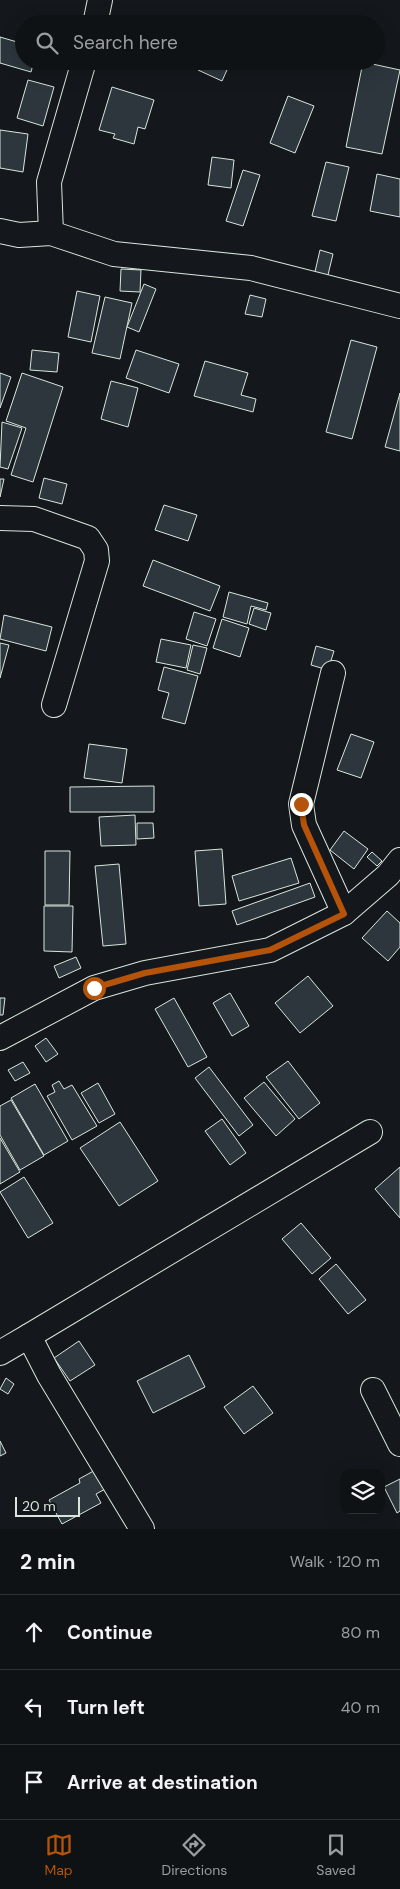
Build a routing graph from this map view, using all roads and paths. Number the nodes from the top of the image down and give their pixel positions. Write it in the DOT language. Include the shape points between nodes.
graph roads {
  1 [pos="100,0"];
  2 [pos="97,15"];
  3 [pos="81,70"];
  4 [pos="0,231"];
  5 [pos="51,232"];
  6 [pos="400,306"];
  7 [pos="0,518"];
  8 [pos="333,673"];
  9 [pos="54,705"];
  10 [pos="400,860"];
  11 [pos="344,914"];
  12 [pos="0,1038"];
  13 [pos="370,1132"];
  14 [pos="29,1336"];
  15 [pos="0,1353"];
  16 [pos="373,1390"];
  17 [pos="400,1444"];
  18 [pos="142,1529"];
  1 -- 2 [label="street"];
  3 -- 5 [label="street" via="49,182"];
  4 -- 5 [label="street" via="19,235"];
  5 -- 6 [label="street" via="114,254 251,268"];
  7 -- 9 [label="street" via="34,519 88,538 96,550 97,561"];
  8 -- 11 [label="street" via="301,804 304,825"];
  10 -- 11 [label="street"];
  11 -- 12 [label="street" via="270,950 145,973 94,988"];
  13 -- 14 [label="street"];
  14 -- 15 [label="street"];
  14 -- 18 [label="street"];
  16 -- 17 [label="street"];
}
